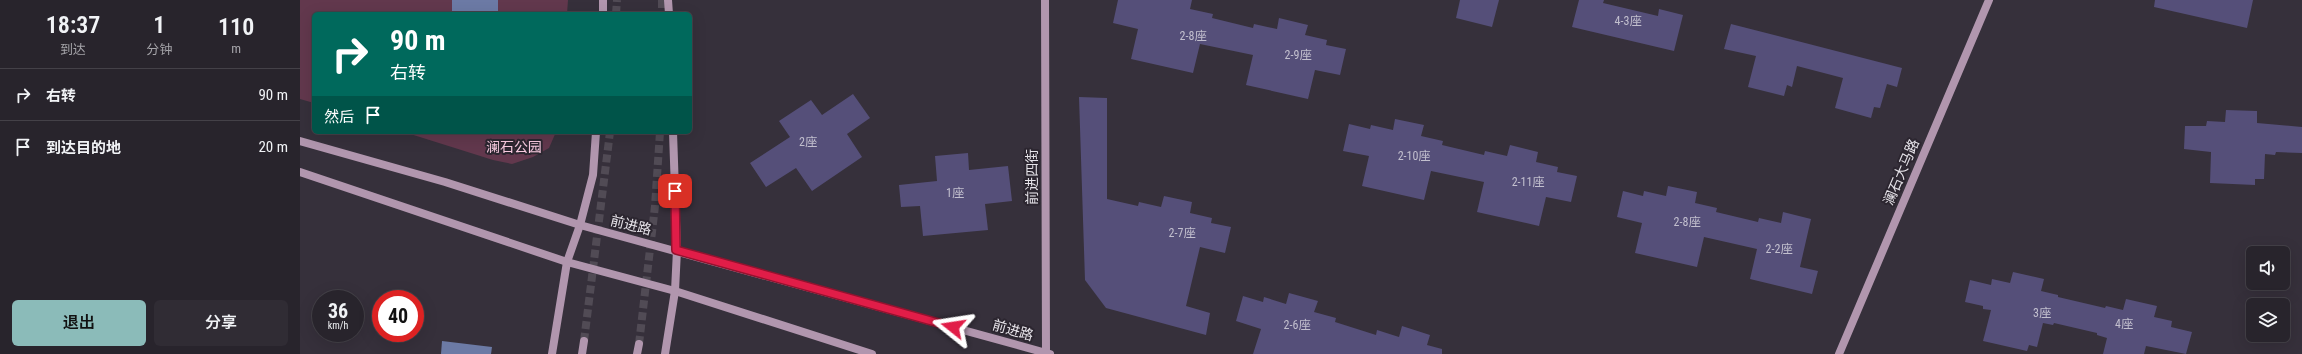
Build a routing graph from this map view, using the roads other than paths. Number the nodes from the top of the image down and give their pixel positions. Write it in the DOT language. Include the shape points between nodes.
graph roads {
  1 [pos="603,0"];
  2 [pos="668,0"];
  3 [pos="1045,0"];
  4 [pos="1989,0"];
  5 [pos="602,12"];
  6 [pos="669,12"];
  7 [pos="596,134"];
  8 [pos="673,134"];
  9 [pos="300,140"];
  10 [pos="300,172"];
  11 [pos="580,225"];
  12 [pos="676,250"];
  13 [pos="567,262"];
  14 [pos="675,291"];
  15 [pos="584,342"];
  16 [pos="639,344"];
  17 [pos="552,354"];
  18 [pos="582,354"];
  19 [pos="637,354"];
  20 [pos="666,354"];
  21 [pos="872,354"];
  22 [pos="1047,354"];
  23 [pos="1839,354"];
  1 -- 5 [label="street"];
  2 -- 6 [label="street"];
  3 -- 22 [label="street, 前进四街"];
  4 -- 23 [label="street, 澜石大马路"];
  7 -- 11 [label="street" via="593,175"];
  8 -- 12 [label="street"];
  9 -- 11 [label="street, 前进路" via="437,179"];
  10 -- 13 [label="street"];
  11 -- 12 [label="street, 前进路"];
  11 -- 13 [label="street"];
  12 -- 14 [label="street"];
  12 -- 22 [label="street, 前进路"];
  13 -- 14 [label="street"];
  13 -- 17 [label="street"];
  14 -- 20 [label="street"];
  14 -- 21 [label="street"];
  15 -- 18 [label="street"];
  16 -- 19 [label="street"];
}
